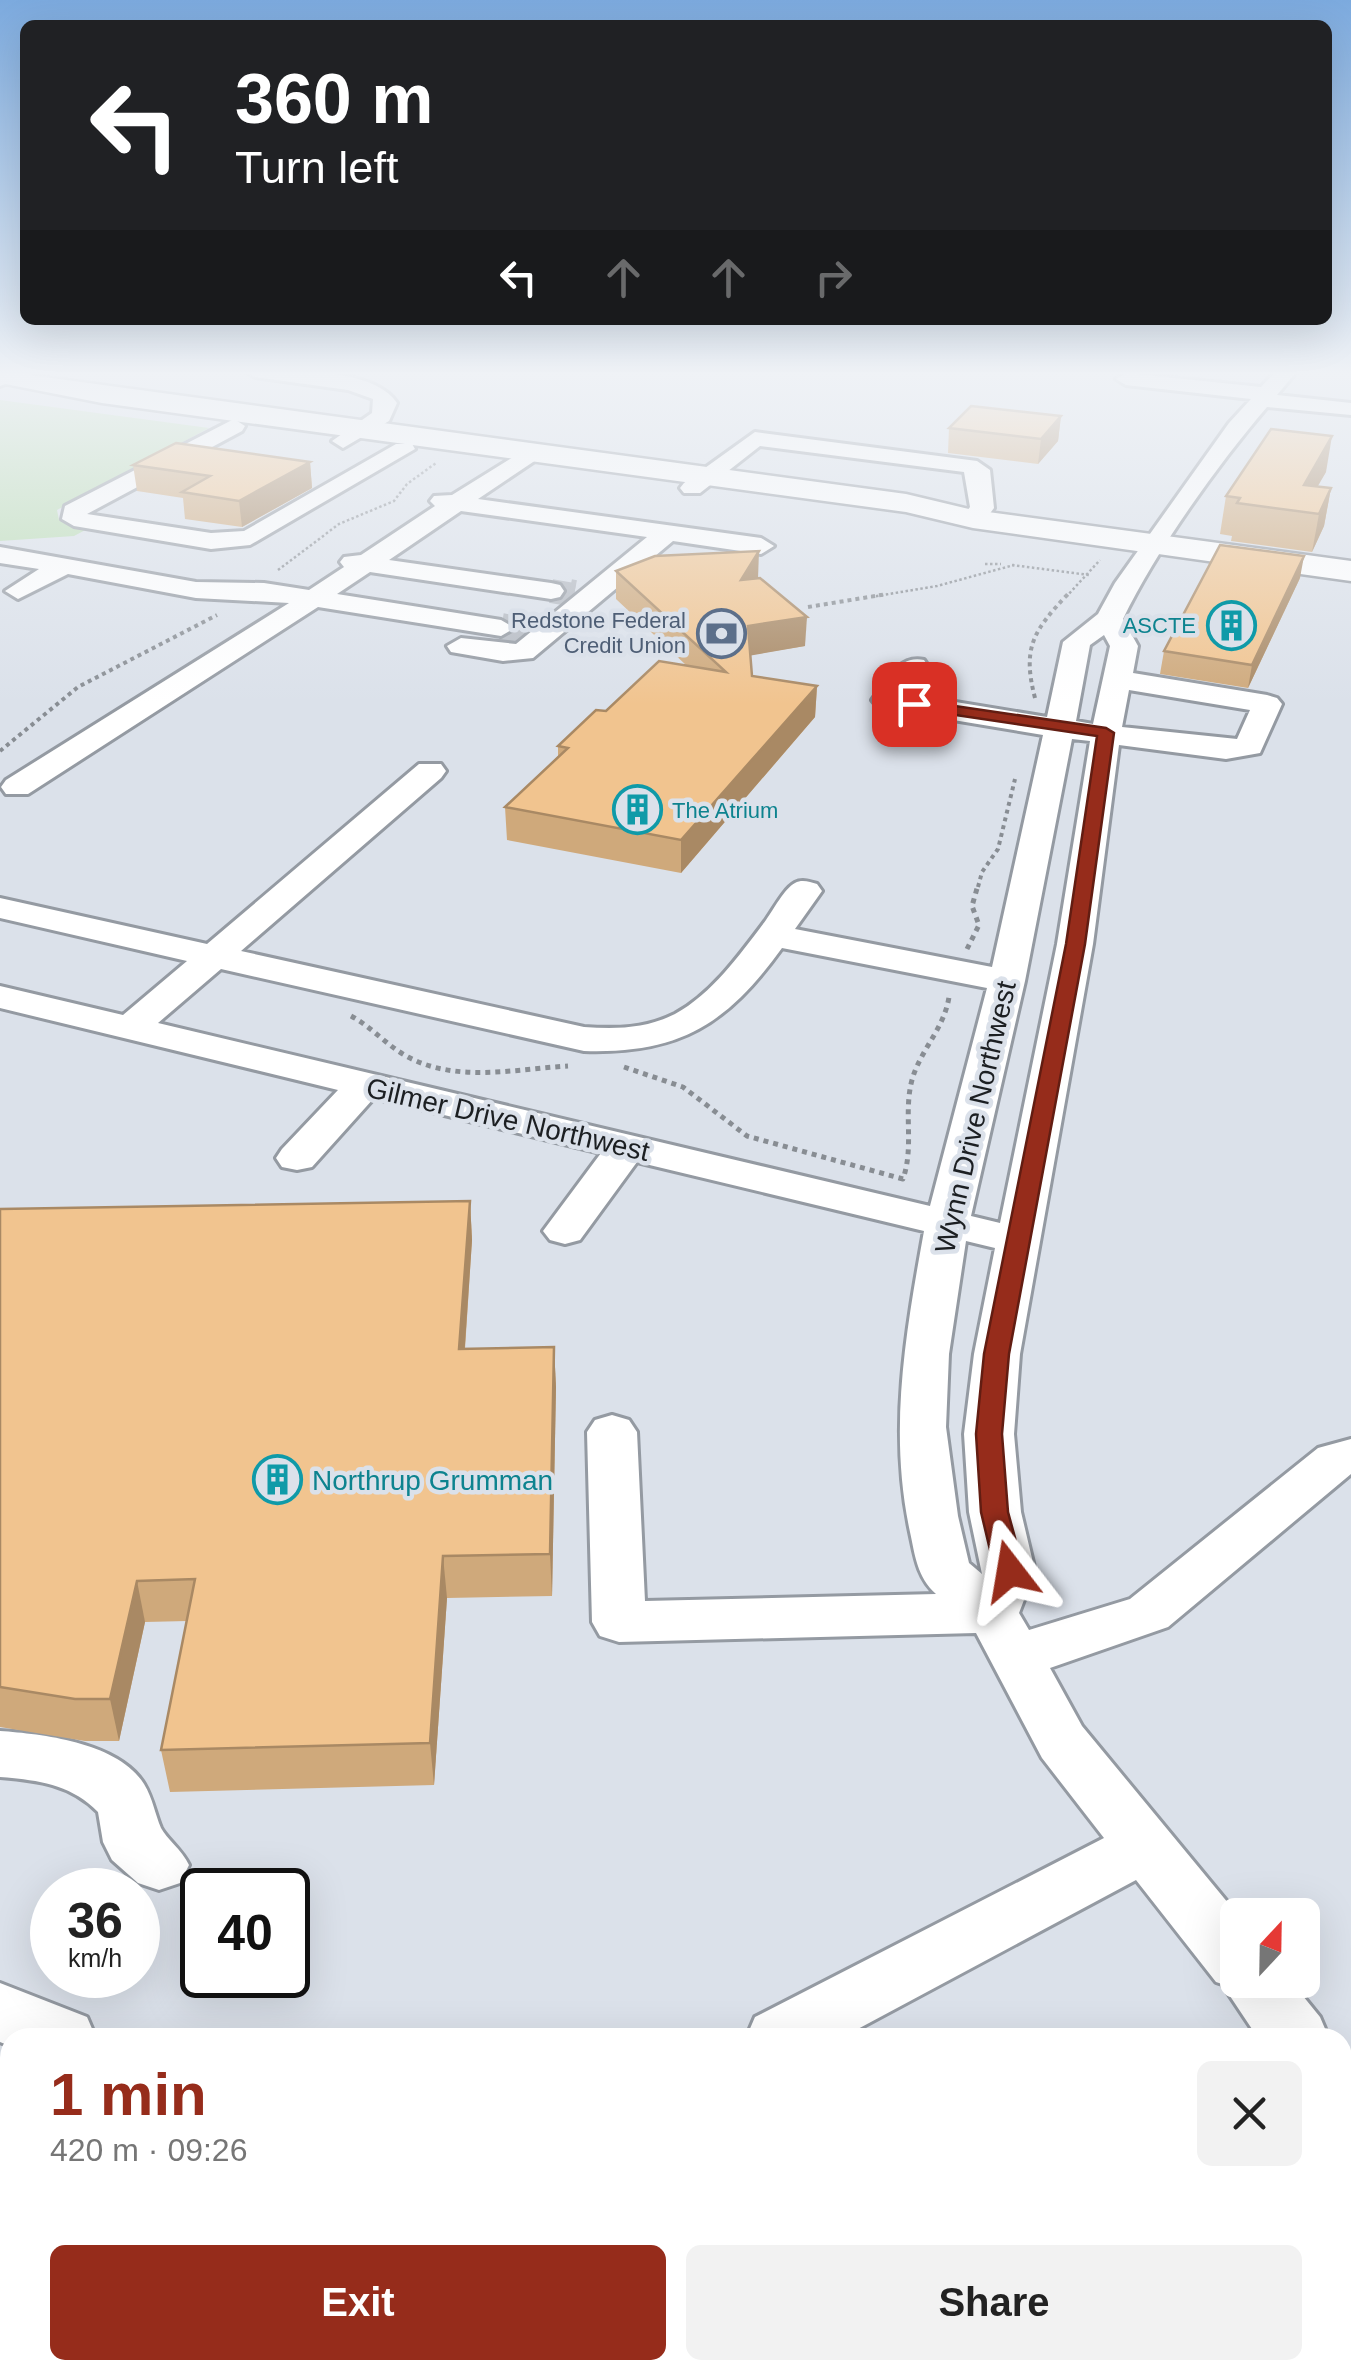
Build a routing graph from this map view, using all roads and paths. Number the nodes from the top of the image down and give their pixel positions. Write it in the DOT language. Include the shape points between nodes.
graph roads {
  1 [pos="130,482"];
  2 [pos="347,482"];
  3 [pos="409,482"];
  4 [pos="453,482"];
  5 [pos="477,482"];
  6 [pos="700,482"];
  7 [pos="979,482"];
  8 [pos="1200,482"];
  9 [pos="422,498"];
  10 [pos="456,503"];
  11 [pos="973,519"];
  12 [pos="667,533"];
  13 [pos="1156,545"];
  14 [pos="761,546"];
  15 [pos="1095,554"];
  16 [pos="0,556"];
  17 [pos="985,556"];
  18 [pos="330,558"];
  19 [pos="36,562"];
  20 [pos="366,564"];
  21 [pos="64,566"];
  22 [pos="985,567"];
  23 [pos="1351,571"];
  24 [pos="1089,575"];
  25 [pos="9,585"];
  26 [pos="571,594"];
  27 [pos="314,598"];
  28 [pos="265,603"];
  29 [pos="808,606"];
  30 [pos="1109,620"];
  31 [pos="524,632"];
  32 [pos="914,666"];
  33 [pos="1117,679"];
  34 [pos="1043,726"];
  35 [pos="1106,733"];
  36 [pos="0,751"];
  37 [pos="430,771"];
  38 [pos="9,793"];
  39 [pos="804,890"];
  40 [pos="0,908"];
  41 [pos="772,935"];
  42 [pos="213,957"];
  43 [pos="958,972"];
  44 [pos="1007,981"];
  45 [pos="0,998"];
  46 [pos="345,1013"];
  47 [pos="130,1028"];
  48 [pos="578,1065"];
  49 [pos="612,1066"];
  50 [pos="364,1084"];
  51 [pos="628,1147"];
  52 [pos="297,1158"];
  53 [pos="947,1224"];
  54 [pos="564,1231"];
  55 [pos="1016,1240"];
  56 [pos="612,1432"];
  57 [pos="1351,1456"];
  58 [pos="1003,1633"];
  59 [pos="0,1754"];
  60 [pos="1145,1846"];
  61 [pos="160,1865"];
  62 [pos="1220,1940"];
  63 [pos="1266,1998"];
  64 [pos="0,2012"];
  65 [pos="39,2028"];
  66 [pos="797,2028"];
  67 [pos="1289,2028"];
  1 -- 2 [label="street" via="74,512 74,519 210,542 250,538"];
  3 -- 28 [label="path" via="394,502 328,530"];
  4 -- 9 [label="street"];
  5 -- 10 [label="street"];
  6 -- 11 [label="main road" via="896,516"];
  7 -- 11 [label="street" via="982,508"];
  8 -- 13 [label="street, Wynn Drive Northwest"];
  9 -- 10 [label="street"];
  9 -- 18 [label="street"];
  10 -- 12 [label="street"];
  10 -- 20 [label="street"];
  11 -- 13 [label="main road"];
  12 -- 14 [label="street"];
  12 -- 26 [label="street"];
  13 -- 23 [label="main road"];
  13 -- 30 [label="street, Wynn Drive Northwest"];
  15 -- 24 [label="path" via="1100,559"];
  16 -- 19 [label="street"];
  17 -- 22 [label="path"];
  18 -- 20 [label="street"];
  18 -- 28 [label="street"];
  19 -- 21 [label="street"];
  19 -- 25 [label="street"];
  20 -- 26 [label="street"];
  20 -- 27 [label="street"];
  21 -- 25 [label="street"];
  21 -- 28 [label="street"];
  22 -- 24 [label="path"];
  22 -- 29 [label="path" via="937,586"];
  24 -- 34 [label="path" via="1051,611 1029,654"];
  26 -- 31 [label="street"];
  27 -- 28 [label="street"];
  27 -- 31 [label="street"];
  28 -- 31 [label="street" via="504,653 522,652"];
  28 -- 36 [label="path" via="73,690"];
  28 -- 38 [label="street"];
  30 -- 33 [label="street" via="1124,646"];
  30 -- 34 [label="street, Wynn Drive Northwest" via="1077,642"];
  32 -- 34 [label="street" via="886,700"];
  33 -- 35 [label="street"];
  33 -- 35 [label="street" via="1267,704 1248,747 1239,749"];
  34 -- 35 [label="street"];
  34 -- 43 [label="path" via="1026,732 998,849 982,872 972,906 979,924"];
  34 -- 44 [label="street, Wynn Drive Northwest"];
  35 -- 55 [label="street" via="1075,944"];
  37 -- 42 [label="street"];
  39 -- 41 [label="street"];
  40 -- 42 [label="street"];
  41 -- 42 [label="street" via="712,1008 662,1034 628,1042 584,1039"];
  41 -- 43 [label="street"];
  42 -- 47 [label="street"];
  43 -- 44 [label="street"];
  43 -- 49 [label="path" via="948,1014 910,1089 912,1154 903,1179 747,1136 672,1080"];
  44 -- 53 [label="street, Wynn Drive Northwest"];
  45 -- 47 [label="street, Gilmer Drive Northwest"];
  46 -- 48 [label="path" via="404,1055 450,1072"];
  47 -- 50 [label="street, Gilmer Drive Northwest"];
  50 -- 51 [label="street, Gilmer Drive Northwest"];
  50 -- 52 [label="street"];
  51 -- 53 [label="street, Gilmer Drive Northwest"];
  51 -- 54 [label="street"];
  53 -- 55 [label="street, Gilmer Drive Northwest"];
  53 -- 58 [label="street, Wynn Drive Northwest" via="922,1427 932,1516 945,1572"];
  55 -- 58 [label="street" via="989,1434 995,1512 1010,1571"];
  56 -- 58 [label="street" via="619,1622"];
  57 -- 58 [label="street" via="1336,1460 1149,1613 1046,1648"];
  58 -- 60 [label="street, Wynn Drive Northwest" via="1062,1742"];
  59 -- 61 [label="street" via="98,1778 120,1796 133,1842"];
  60 -- 62 [label="street, Wynn Drive Northwest"];
  60 -- 66 [label="street"];
  63 -- 67 [label="street"];
  64 -- 65 [label="street"];
}
